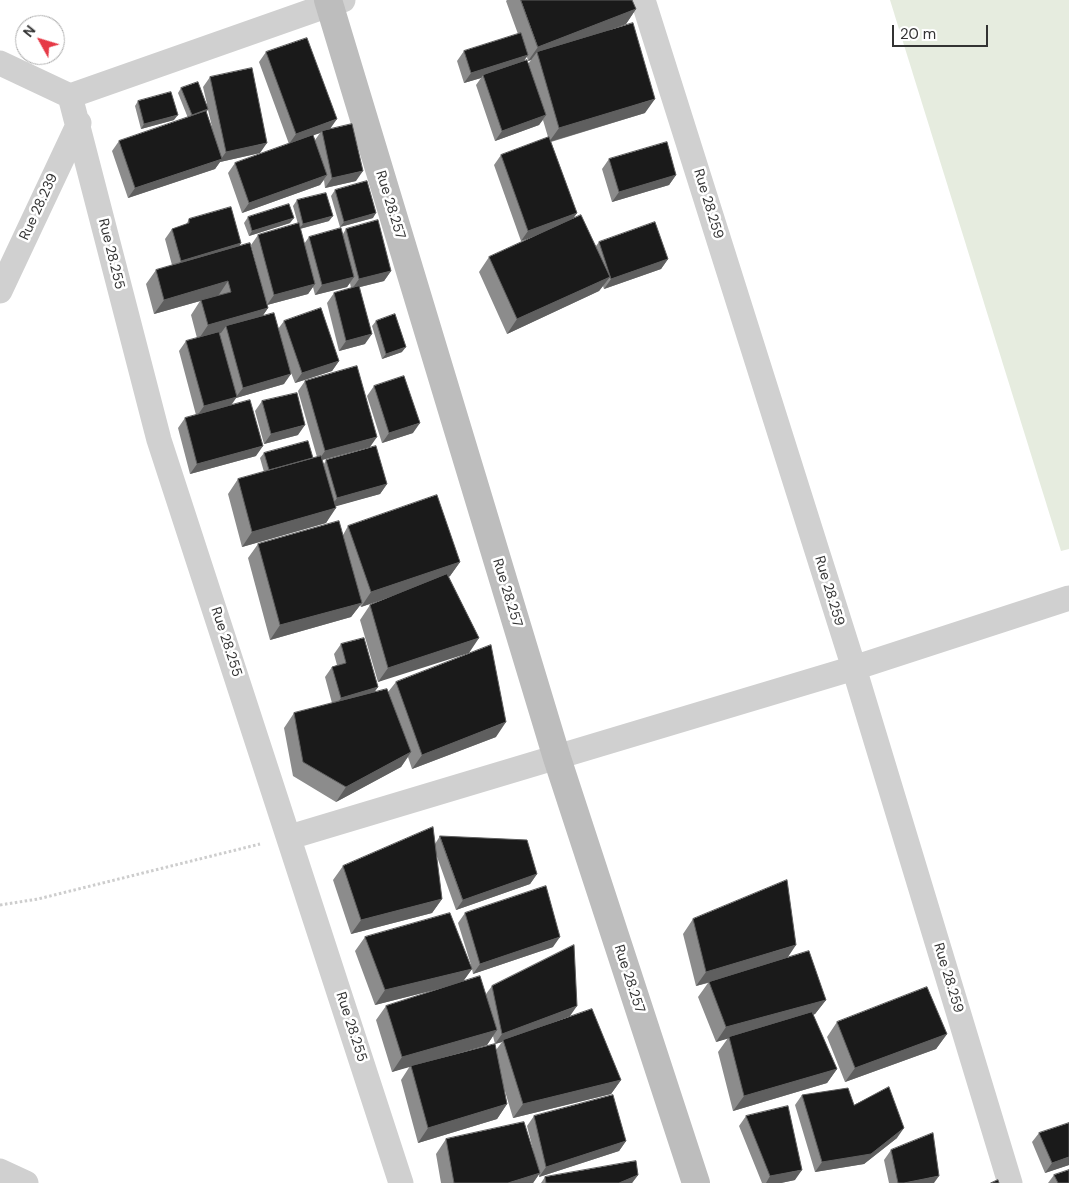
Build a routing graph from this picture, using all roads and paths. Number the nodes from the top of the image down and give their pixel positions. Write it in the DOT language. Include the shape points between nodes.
graph roads {
  1 [pos="643,0"];
  2 [pos="334,2"];
  3 [pos="0,64"];
  4 [pos="70,96"];
  5 [pos="79,123"];
  6 [pos="0,291"];
  7 [pos="1069,598"];
  8 [pos="854,668"];
  9 [pos="557,758"];
  10 [pos="290,837"];
  11 [pos="0,905"];
  12 [pos="0,1171"];
  13 [pos="26,1183"];
  14 [pos="401,1183"];
  15 [pos="696,1183"];
  16 [pos="1010,1183"];
  1 -- 8 [label="street, Rue 28.259"];
  2 -- 4 [label="street"];
  2 -- 9 [label="street, Rue 28.257"];
  3 -- 4 [label="street"];
  4 -- 5 [label="street, Rue 28.255"];
  5 -- 6 [label="street, Rue 28.239"];
  5 -- 10 [label="street, Rue 28.255" via="159,440"];
  7 -- 8 [label="street"];
  8 -- 9 [label="street"];
  8 -- 16 [label="street, Rue 28.259"];
  9 -- 10 [label="street"];
  9 -- 15 [label="street, Rue 28.257"];
  10 -- 11 [label="path" via="38,899"];
  10 -- 14 [label="street, Rue 28.255"];
  12 -- 13 [label="street"];
}
